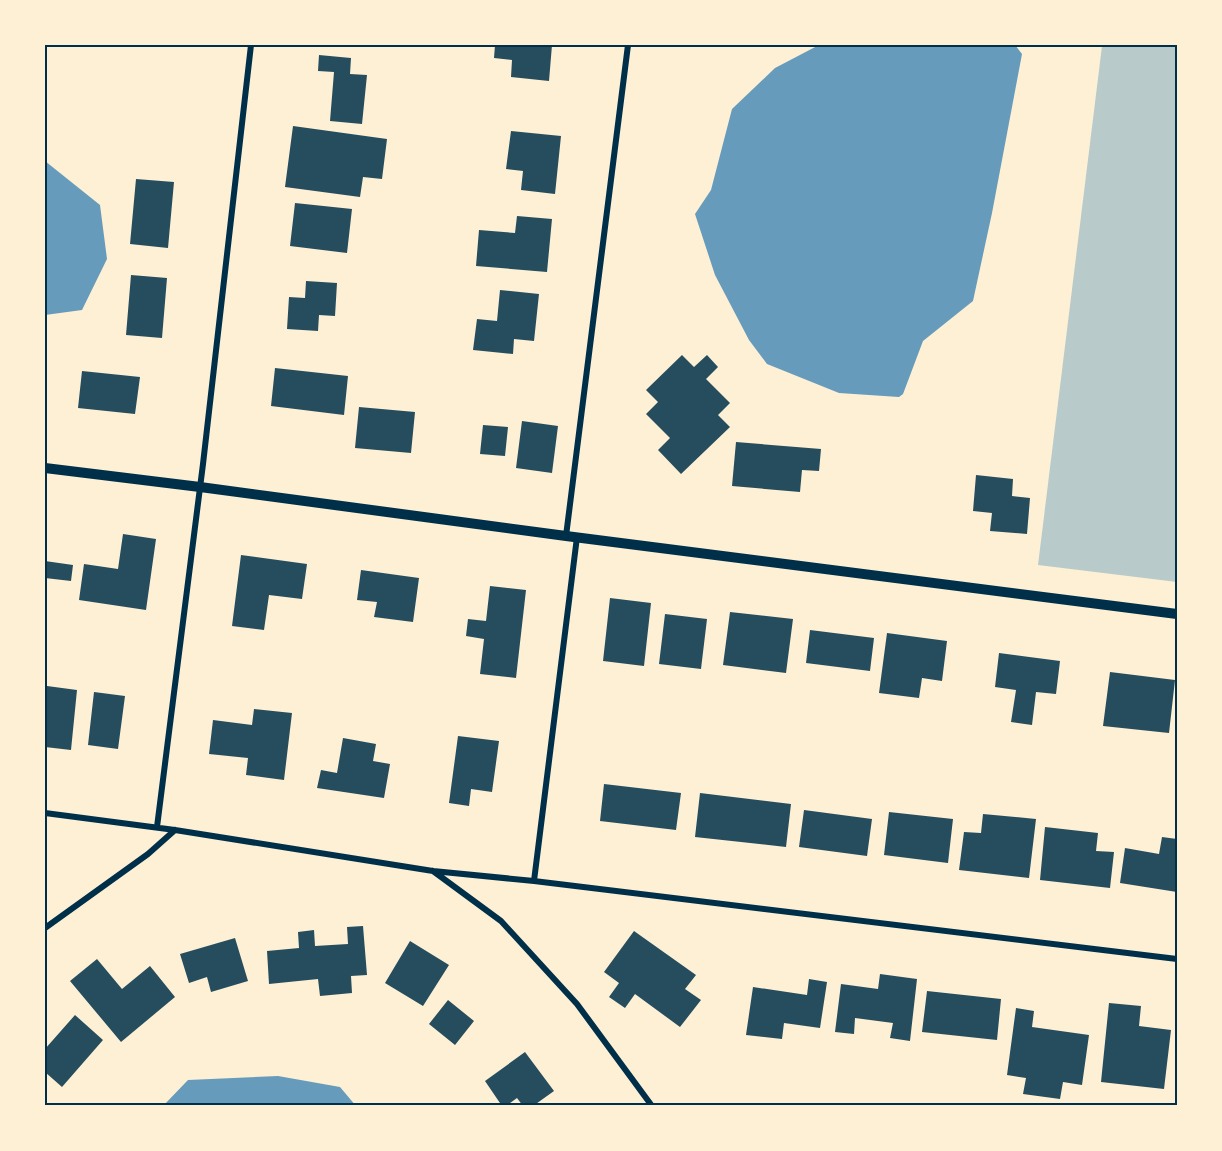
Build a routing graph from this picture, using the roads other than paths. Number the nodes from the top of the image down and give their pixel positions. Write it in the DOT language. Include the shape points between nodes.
graph roads {
  1 [pos="251,45"];
  2 [pos="628,45"];
  3 [pos="45,468"];
  4 [pos="200,487"];
  5 [pos="566,536"];
  6 [pos="578,537"];
  7 [pos="1177,614"];
  8 [pos="45,813"];
  9 [pos="156,827"];
  10 [pos="175,830"];
  11 [pos="433,871"];
  12 [pos="534,882"];
  13 [pos="45,928"];
  14 [pos="1177,959"];
  15 [pos="652,1106"];
  1 -- 4 [label="street"];
  2 -- 5 [label="street"];
  3 -- 4 [label="street"];
  4 -- 5 [label="street"];
  4 -- 9 [label="street"];
  5 -- 6 [label="street"];
  6 -- 7 [label="street"];
  6 -- 12 [label="street"];
  8 -- 9 [label="street"];
  9 -- 10 [label="street"];
  10 -- 11 [label="street"];
  10 -- 13 [label="street"];
  11 -- 12 [label="street"];
  11 -- 15 [label="street" via="501,921 577,1004"];
  12 -- 14 [label="street"];
}
